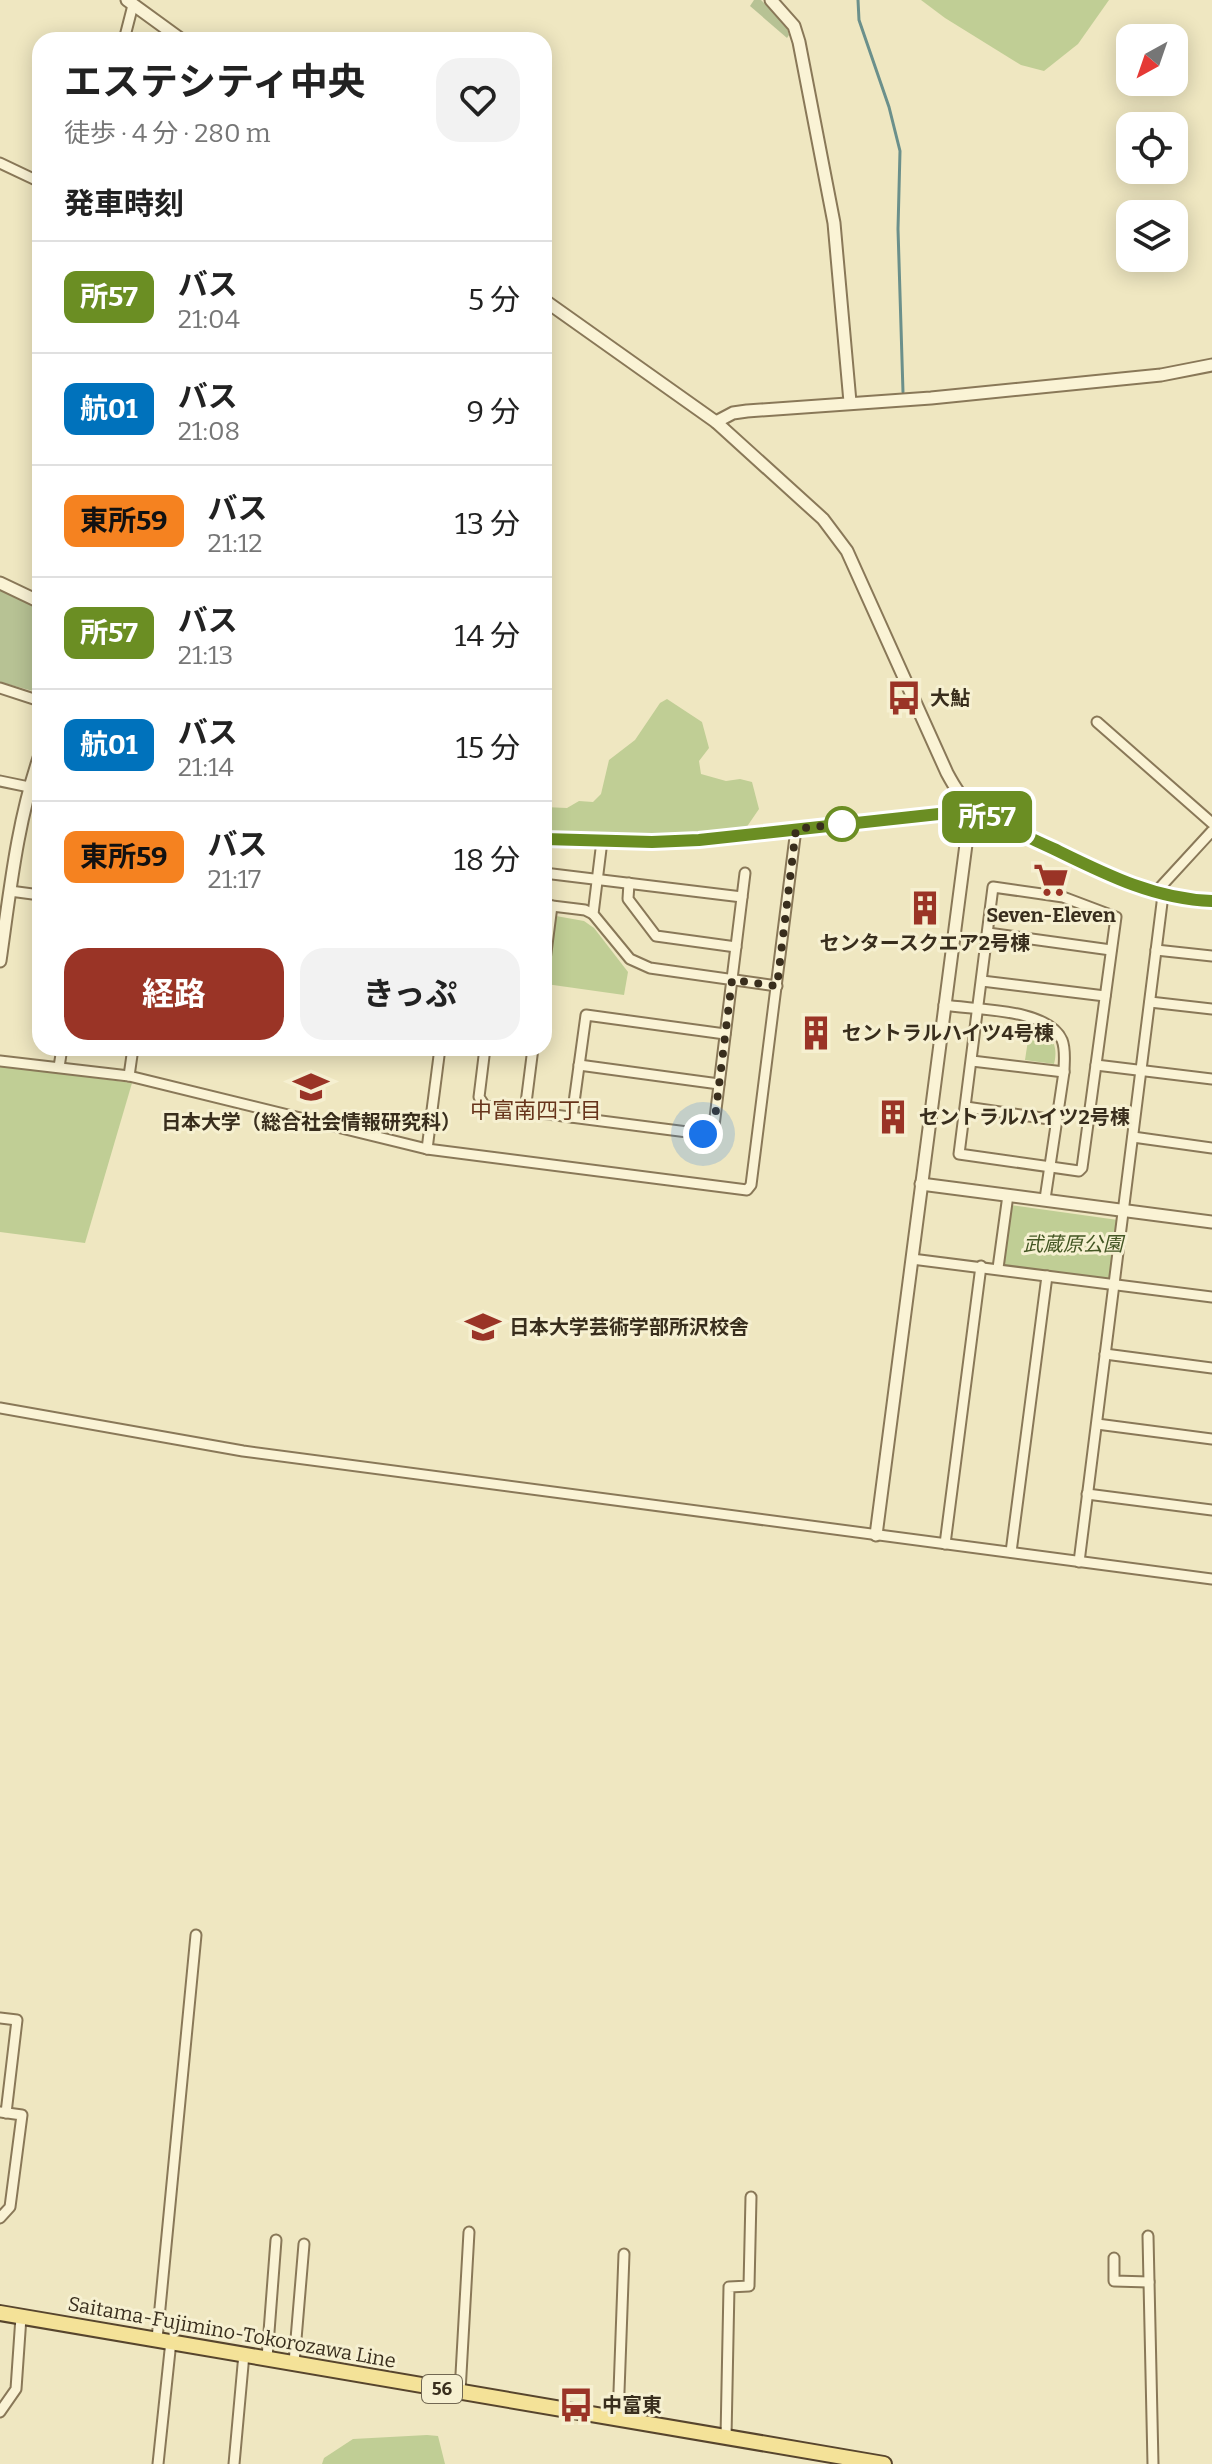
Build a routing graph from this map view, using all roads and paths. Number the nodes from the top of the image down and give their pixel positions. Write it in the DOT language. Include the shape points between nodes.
graph roads {
  1 [pos="771,0"];
  2 [pos="130,2"];
  3 [pos="125,32"];
  4 [pos="171,32"];
  5 [pos="0,163"];
  6 [pos="32,178"];
  7 [pos="552,306"];
  8 [pos="1212,365"];
  9 [pos="850,402"];
  10 [pos="716,422"];
  11 [pos="0,583"];
  12 [pos="32,598"];
  13 [pos="0,688"];
  14 [pos="32,698"];
  15 [pos="1097,722"];
  16 [pos="32,778"];
  17 [pos="0,781"];
  18 [pos="29,787"];
  19 [pos="971,806"];
  20 [pos="1212,823"];
  21 [pos="796,829"];
  22 [pos="1212,831"];
  23 [pos="552,839"];
  24 [pos="602,841"];
  25 [pos="745,873"];
  26 [pos="552,874"];
  27 [pos="598,879"];
  28 [pos="629,883"];
  29 [pos="10,891"];
  30 [pos="32,894"];
  31 [pos="1159,894"];
  32 [pos="742,897"];
  33 [pos="1212,901"];
  34 [pos="552,906"];
  35 [pos="593,914"];
  36 [pos="988,933"];
  37 [pos="736,947"];
  38 [pos="1111,950"];
  39 [pos="1156,950"];
  40 [pos="1212,956"];
  41 [pos="0,961"];
  42 [pos="732,980"];
  43 [pos="982,981"];
  44 [pos="777,986"];
  45 [pos="1105,996"];
  46 [pos="1150,1002"];
  47 [pos="944,1005"];
  48 [pos="1212,1009"];
  49 [pos="979,1010"];
  50 [pos="725,1034"];
  51 [pos="61,1056"];
  52 [pos="132,1056"];
  53 [pos="439,1056"];
  54 [pos="484,1056"];
  55 [pos="532,1056"];
  56 [pos="0,1061"];
  57 [pos="972,1061"];
  58 [pos="579,1065"];
  59 [pos="1096,1065"];
  60 [pos="59,1067"];
  61 [pos="1142,1070"];
  62 [pos="1064,1072"];
  63 [pos="129,1076"];
  64 [pos="1212,1079"];
  65 [pos="719,1084"];
  66 [pos="966,1107"];
  67 [pos="525,1111"];
  68 [pos="572,1117"];
  69 [pos="1056,1120"];
  70 [pos="1133,1137"];
  71 [pos="1212,1148"];
  72 [pos="427,1149"];
  73 [pos="1050,1166"];
  74 [pos="921,1184"];
  75 [pos="1008,1195"];
  76 [pos="1045,1199"];
  77 [pos="1124,1211"];
  78 [pos="1212,1222"];
  79 [pos="912,1259"];
  80 [pos="981,1266"];
  81 [pos="998,1268"];
  82 [pos="1047,1276"];
  83 [pos="1114,1285"];
  84 [pos="1212,1297"];
  85 [pos="1105,1354"];
  86 [pos="1212,1368"];
  87 [pos="0,1408"];
  88 [pos="1097,1424"];
  89 [pos="1212,1439"];
  90 [pos="1087,1494"];
  91 [pos="1212,1510"];
  92 [pos="876,1535"];
  93 [pos="945,1544"];
  94 [pos="1011,1552"];
  95 [pos="1079,1562"];
  96 [pos="1212,1579"];
  97 [pos="196,1935"];
  98 [pos="0,2018"];
  99 [pos="3,2113"];
  100 [pos="751,2197"];
  101 [pos="0,2218"];
  102 [pos="469,2232"];
  103 [pos="1148,2236"];
  104 [pos="276,2240"];
  105 [pos="304,2244"];
  106 [pos="624,2254"];
  107 [pos="1114,2258"];
  108 [pos="1149,2282"];
  109 [pos="0,2313"];
  110 [pos="21,2317"];
  111 [pos="164,2340"];
  112 [pos="244,2354"];
  113 [pos="267,2358"];
  114 [pos="294,2363"];
  115 [pos="460,2392"];
  116 [pos="0,2412"];
  117 [pos="618,2419"];
  118 [pos="726,2437"];
  119 [pos="158,2464"];
  120 [pos="234,2464"];
  121 [pos="884,2464"];
  122 [pos="1153,2464"];
  1 -- 9 [label="street" via="794,26 799,42 834,223"];
  2 -- 3 [label="street"];
  2 -- 4 [label="street"];
  5 -- 6 [label="street"];
  7 -- 10 [label="street"];
  8 -- 9 [label="street" via="1146,377"];
  9 -- 10 [label="street" via="733,413"];
  10 -- 19 [label="street" via="837,536 947,773"];
  11 -- 12 [label="street"];
  13 -- 14 [label="street"];
  15 -- 20 [label="street"];
  16 -- 18 [label="street"];
  17 -- 18 [label="street"];
  18 -- 29 [label="street"];
  19 -- 21 [label="street"];
  19 -- 31 [label="street" via="1105,874"];
  19 -- 47 [label="street"];
  21 -- 24 [label="street" via="699,840"];
  21 -- 44 [label="street"];
  22 -- 31 [label="street"];
  23 -- 24 [label="street"];
  24 -- 27 [label="street"];
  25 -- 32 [label="street"];
  26 -- 27 [label="street"];
  27 -- 28 [label="street"];
  27 -- 35 [label="street"];
  28 -- 32 [label="street"];
  28 -- 37 [label="street" via="628,899 656,936"];
  29 -- 30 [label="street"];
  29 -- 41 [label="street"];
  31 -- 33 [label="street"];
  31 -- 39 [label="street"];
  32 -- 37 [label="street"];
  34 -- 35 [label="street"];
  35 -- 42 [label="street" via="641,967"];
  36 -- 38 [label="street"];
  36 -- 38 [label="street" via="993,887 1063,897 1116,917"];
  36 -- 43 [label="street"];
  37 -- 42 [label="street"];
  38 -- 45 [label="street"];
  39 -- 40 [label="street"];
  39 -- 46 [label="street"];
  42 -- 44 [label="street"];
  42 -- 50 [label="street"];
  43 -- 45 [label="street"];
  43 -- 49 [label="street"];
  44 -- 72 [label="street" via="747,1190"];
  45 -- 59 [label="street"];
  46 -- 48 [label="street"];
  46 -- 61 [label="street"];
  47 -- 49 [label="street"];
  47 -- 74 [label="street"];
  49 -- 57 [label="street"];
  49 -- 62 [label="street" via="1047,1023 1062,1040"];
  50 -- 58 [label="street" via="586,1015"];
  50 -- 65 [label="street"];
  51 -- 60 [label="street"];
  52 -- 63 [label="street"];
  53 -- 72 [label="street"];
  54 -- 67 [label="street" via="479,1097 485,1106"];
  55 -- 67 [label="street"];
  56 -- 60 [label="street"];
  57 -- 62 [label="street"];
  57 -- 66 [label="street"];
  58 -- 65 [label="street"];
  58 -- 68 [label="street"];
  59 -- 61 [label="street"];
  59 -- 73 [label="street" via="1082,1168"];
  60 -- 63 [label="street"];
  61 -- 64 [label="street"];
  61 -- 70 [label="street"];
  62 -- 69 [label="street"];
  63 -- 72 [label="street"];
  65 -- 68 [label="street" via="714,1126 703,1134"];
  66 -- 69 [label="street"];
  66 -- 73 [label="street" via="959,1154"];
  67 -- 68 [label="street"];
  69 -- 73 [label="street"];
  70 -- 71 [label="street"];
  70 -- 77 [label="street"];
  73 -- 76 [label="street"];
  74 -- 75 [label="street"];
  74 -- 79 [label="street"];
  75 -- 76 [label="street"];
  75 -- 81 [label="street"];
  76 -- 77 [label="street"];
  77 -- 78 [label="street"];
  77 -- 83 [label="street"];
  79 -- 80 [label="street"];
  79 -- 92 [label="street"];
  80 -- 81 [label="street"];
  80 -- 93 [label="street"];
  81 -- 82 [label="street"];
  82 -- 83 [label="street"];
  82 -- 94 [label="street"];
  83 -- 84 [label="street"];
  83 -- 85 [label="street"];
  85 -- 86 [label="street"];
  85 -- 88 [label="street"];
  87 -- 92 [label="street" via="243,1451"];
  88 -- 89 [label="street"];
  88 -- 90 [label="street"];
  90 -- 91 [label="street"];
  90 -- 95 [label="street"];
  92 -- 93 [label="street"];
  93 -- 94 [label="street"];
  94 -- 95 [label="street"];
  95 -- 96 [label="street"];
  97 -- 111 [label="street"];
  98 -- 99 [label="street" via="17,2020"];
  99 -- 101 [label="street" via="22,2115 10,2207"];
  100 -- 118 [label="street" via="749,2286 729,2287"];
  102 -- 115 [label="street"];
  103 -- 108 [label="street"];
  104 -- 113 [label="street"];
  105 -- 114 [label="street"];
  106 -- 117 [label="street"];
  107 -- 108 [label="street" via="1114,2281"];
  108 -- 122 [label="street"];
  109 -- 110 [label="main road, Saitama-Fujimino-Tokorozawa Line / 56"];
  110 -- 111 [label="main road, Saitama-Fujimino-Tokorozawa Line / 56"];
  110 -- 116 [label="street" via="16,2389"];
  111 -- 112 [label="main road, Saitama-Fujimino-Tokorozawa Line / 56"];
  111 -- 119 [label="street"];
  112 -- 113 [label="main road, Saitama-Fujimino-Tokorozawa Line / 56"];
  112 -- 120 [label="street"];
  113 -- 114 [label="main road, Saitama-Fujimino-Tokorozawa Line / 56"];
  114 -- 115 [label="main road, Saitama-Fujimino-Tokorozawa Line / 56"];
  115 -- 117 [label="main road, Saitama-Fujimino-Tokorozawa Line / 56"];
  117 -- 118 [label="main road, Saitama-Fujimino-Tokorozawa Line / 56"];
  118 -- 121 [label="main road, Saitama-Fujimino-Tokorozawa Line / 56"];
}
